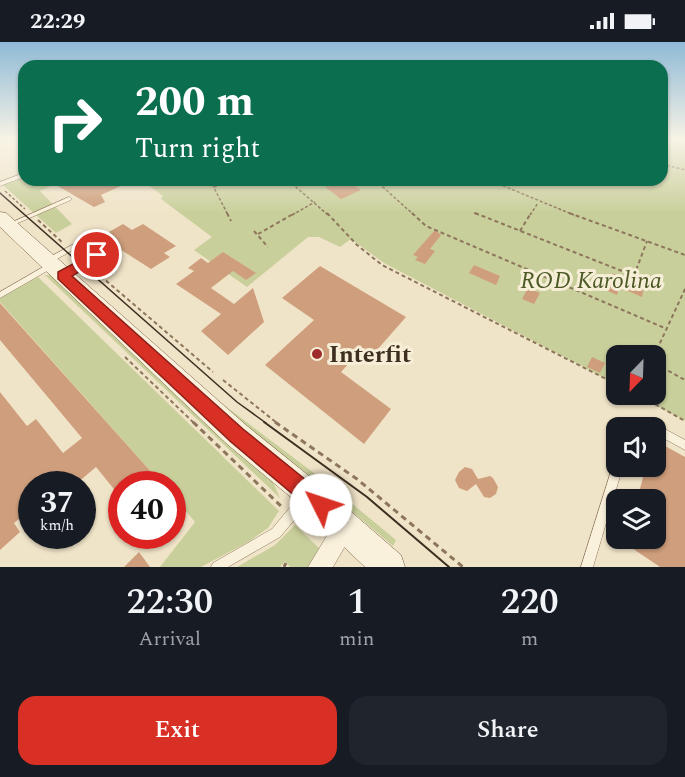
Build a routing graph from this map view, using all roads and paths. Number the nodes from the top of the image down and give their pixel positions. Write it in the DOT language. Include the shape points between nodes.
graph roads {
  1 [pos="668,166"];
  2 [pos="685,170"];
  3 [pos="18,178"];
  4 [pos="0,186"];
  5 [pos="218,186"];
  6 [pos="295,186"];
  7 [pos="382,186"];
  8 [pos="502,186"];
  9 [pos="213,188"];
  10 [pos="69,199"];
  11 [pos="315,202"];
  12 [pos="538,202"];
  13 [pos="24,208"];
  14 [pos="474,213"];
  15 [pos="33,216"];
  16 [pos="4,221"];
  17 [pos="231,221"];
  18 [pos="254,231"];
  19 [pos="519,231"];
  20 [pos="258,234"];
  21 [pos="92,238"];
  22 [pos="647,241"];
  23 [pos="268,248"];
  24 [pos="97,255"];
  25 [pos="685,255"];
  26 [pos="85,262"];
  27 [pos="58,263"];
  28 [pos="685,289"];
  29 [pos="0,295"];
  30 [pos="667,329"];
  31 [pos="659,345"];
  32 [pos="124,356"];
  33 [pos="666,370"];
  34 [pos="213,372"];
  35 [pos="606,379"];
  36 [pos="223,380"];
  37 [pos="685,380"];
  38 [pos="657,405"];
  39 [pos="685,421"];
  40 [pos="666,434"];
  41 [pos="685,445"];
  42 [pos="615,477"];
  43 [pos="309,494"];
  44 [pos="280,505"];
  45 [pos="345,527"];
  46 [pos="217,567"];
  47 [pos="320,567"];
  48 [pos="389,567"];
  49 [pos="463,567"];
  50 [pos="587,567"];
  1 -- 2 [label="path"];
  3 -- 4 [label="lane"];
  4 -- 13 [label="path"];
  5 -- 9 [label="path"];
  6 -- 11 [label="path"];
  7 -- 30 [label="path" via="426,226"];
  8 -- 12 [label="path"];
  9 -- 17 [label="path"];
  10 -- 16 [label="lane"];
  11 -- 20 [label="path"];
  11 -- 35 [label="path" via="382,265"];
  12 -- 19 [label="path"];
  12 -- 22 [label="path"];
  14 -- 19 [label="path"];
  15 -- 27 [label="path"];
  16 -- 27 [label="street"];
  18 -- 20 [label="path"];
  19 -- 22 [label="path" via="627,273 634,273"];
  20 -- 23 [label="path"];
  21 -- 27 [label="lane"];
  22 -- 25 [label="path"];
  24 -- 26 [label="lane"];
  26 -- 27 [label="lane"];
  26 -- 34 [label="path"];
  27 -- 29 [label="lane"];
  27 -- 43 [label="street" via="237,435"];
  28 -- 30 [label="path"];
  30 -- 31 [label="path"];
  32 -- 44 [label="path"];
  33 -- 37 [label="path"];
  36 -- 49 [label="path" via="268,417 343,468"];
  38 -- 39 [label="path"];
  40 -- 41 [label="lane"];
  42 -- 50 [label="lane"];
  43 -- 45 [label="street"];
  43 -- 46 [label="lane" via="276,533"];
  45 -- 47 [label="street"];
  45 -- 48 [label="street"];
}
